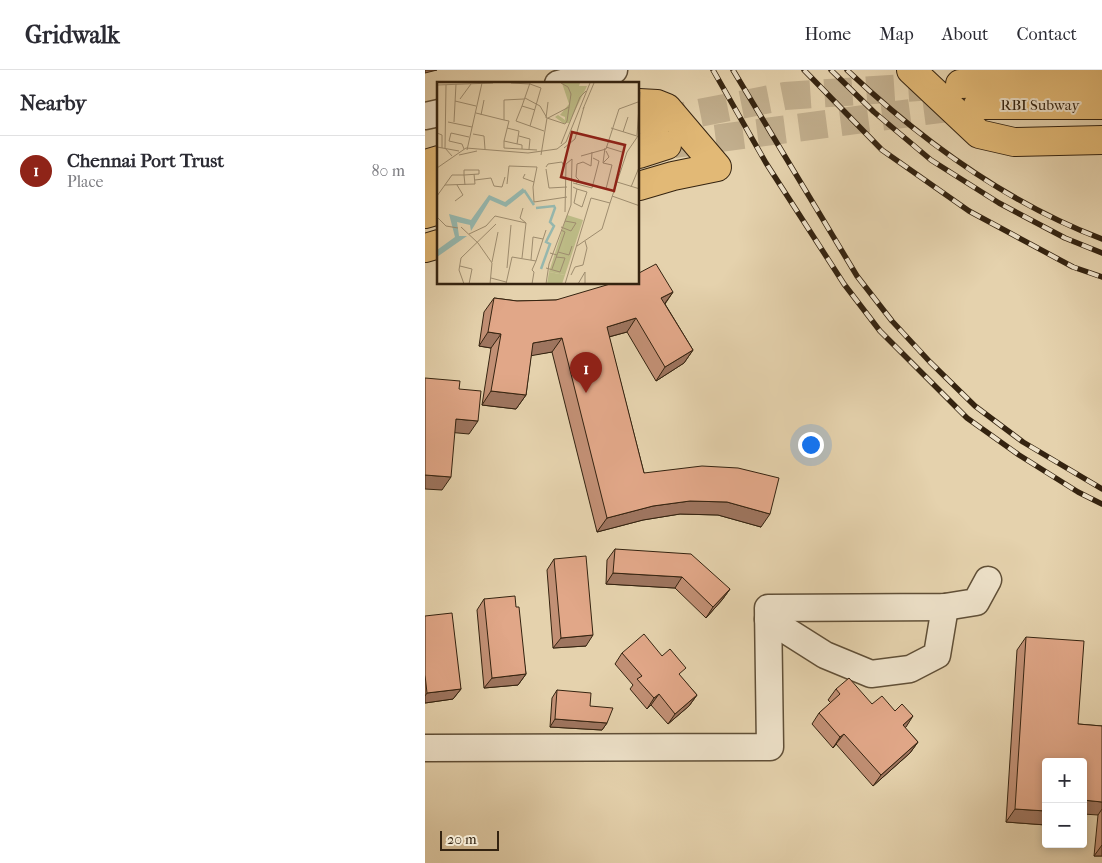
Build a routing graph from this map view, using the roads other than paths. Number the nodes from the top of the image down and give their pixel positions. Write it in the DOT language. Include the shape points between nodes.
graph roads {
  1 [pos="614,70"];
  2 [pos="911,70"];
  3 [pos="566,82"];
  4 [pos="960,84"];
  5 [pos="1102,84"];
  6 [pos="640,103"];
  7 [pos="977,104"];
  8 [pos="1102,105"];
  9 [pos="655,131"];
  10 [pos="1102,140"];
  11 [pos="640,153"];
  12 [pos="640,186"];
  13 [pos="989,580"];
  14 [pos="945,607"];
  15 [pos="768,619"];
  16 [pos="425,748"];
  1 -- 3 [label="street"];
  2 -- 10 [label="main road" via="979,134 1014,142"];
  4 -- 5 [label="main road, RBI Subway"];
  6 -- 12 [label="main road" via="667,108 717,167"];
  7 -- 8 [label="main road, RBI Subway"];
  9 -- 11 [label="main road"];
  13 -- 14 [label="street" via="976,602"];
  14 -- 15 [label="street" via="768,608"];
  14 -- 15 [label="street" via="937,655 910,669 871,674 825,655"];
  15 -- 16 [label="street" via="770,747"];
}
